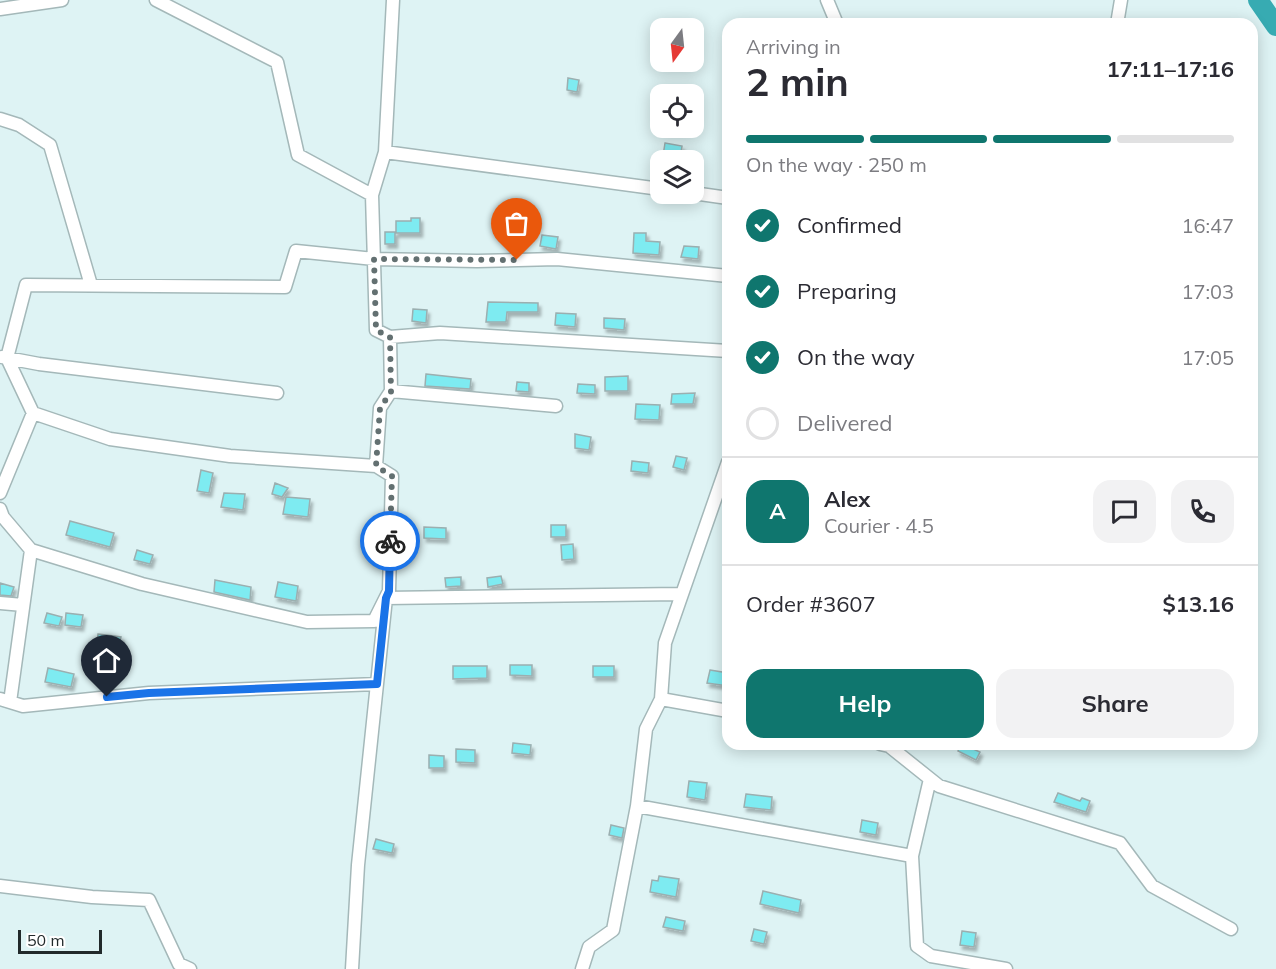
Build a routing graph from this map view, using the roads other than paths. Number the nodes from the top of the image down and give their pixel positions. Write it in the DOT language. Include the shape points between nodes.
graph roads {
  1 [pos="62,0"];
  2 [pos="156,0"];
  3 [pos="393,0"];
  4 [pos="826,0"];
  5 [pos="1121,0"];
  6 [pos="0,9"];
  7 [pos="834,18"];
  8 [pos="1118,18"];
  9 [pos="0,119"];
  10 [pos="385,152"];
  11 [pos="650,188"];
  12 [pos="372,195"];
  13 [pos="704,195"];
  14 [pos="722,197"];
  15 [pos="374,259"];
  16 [pos="722,275"];
  17 [pos="91,285"];
  18 [pos="390,337"];
  19 [pos="722,351"];
  20 [pos="4,357"];
  21 [pos="391,392"];
  22 [pos="277,393"];
  23 [pos="556,406"];
  24 [pos="33,413"];
  25 [pos="376,466"];
  26 [pos="722,478"];
  27 [pos="0,492"];
  28 [pos="0,509"];
  29 [pos="31,550"];
  30 [pos="680,594"];
  31 [pos="386,598"];
  32 [pos="0,603"];
  33 [pos="23,605"];
  34 [pos="377,684"];
  35 [pos="661,699"];
  36 [pos="5,700"];
  37 [pos="722,710"];
  38 [pos="894,750"];
  39 [pos="930,779"];
  40 [pos="637,806"];
  41 [pos="912,856"];
  42 [pos="0,886"];
  43 [pos="1231,929"];
  44 [pos="190,969"];
  45 [pos="352,969"];
  46 [pos="582,969"];
  47 [pos="1005,969"];
  1 -- 6 [label="street"];
  2 -- 12 [label="street" via="277,62 298,155"];
  3 -- 10 [label="street"];
  4 -- 7 [label="street"];
  5 -- 8 [label="street"];
  9 -- 17 [label="street" via="19,124 50,145"];
  10 -- 11 [label="street"];
  10 -- 12 [label="street"];
  12 -- 15 [label="street"];
  13 -- 14 [label="street"];
  15 -- 16 [label="street" via="557,259"];
  15 -- 17 [label="street" via="296,251 285,287"];
  15 -- 18 [label="street" via="376,330"];
  17 -- 20 [label="street" via="26,285"];
  18 -- 19 [label="street" via="440,333"];
  18 -- 21 [label="street"];
  20 -- 22 [label="street"];
  20 -- 24 [label="street"];
  21 -- 23 [label="street"];
  21 -- 25 [label="street" via="380,408"];
  24 -- 25 [label="street" via="110,439 230,456"];
  24 -- 27 [label="street"];
  25 -- 31 [label="street" via="392,476"];
  26 -- 30 [label="street"];
  28 -- 29 [label="street"];
  29 -- 31 [label="street" via="142,584 307,622 374,621"];
  29 -- 33 [label="street"];
  30 -- 31 [label="street"];
  30 -- 35 [label="street" via="665,643"];
  31 -- 34 [label="street"];
  32 -- 33 [label="street"];
  33 -- 36 [label="street"];
  34 -- 36 [label="street" via="149,693 23,706"];
  34 -- 45 [label="street" via="358,865"];
  35 -- 37 [label="street"];
  35 -- 40 [label="street" via="646,729"];
  38 -- 39 [label="street"];
  39 -- 41 [label="street"];
  39 -- 43 [label="street" via="939,786 1120,843 1152,886"];
  40 -- 41 [label="street"];
  40 -- 46 [label="street" via="613,930 589,947"];
  41 -- 47 [label="street" via="917,946 931,956"];
  42 -- 44 [label="street" via="149,900 179,964"];
}
